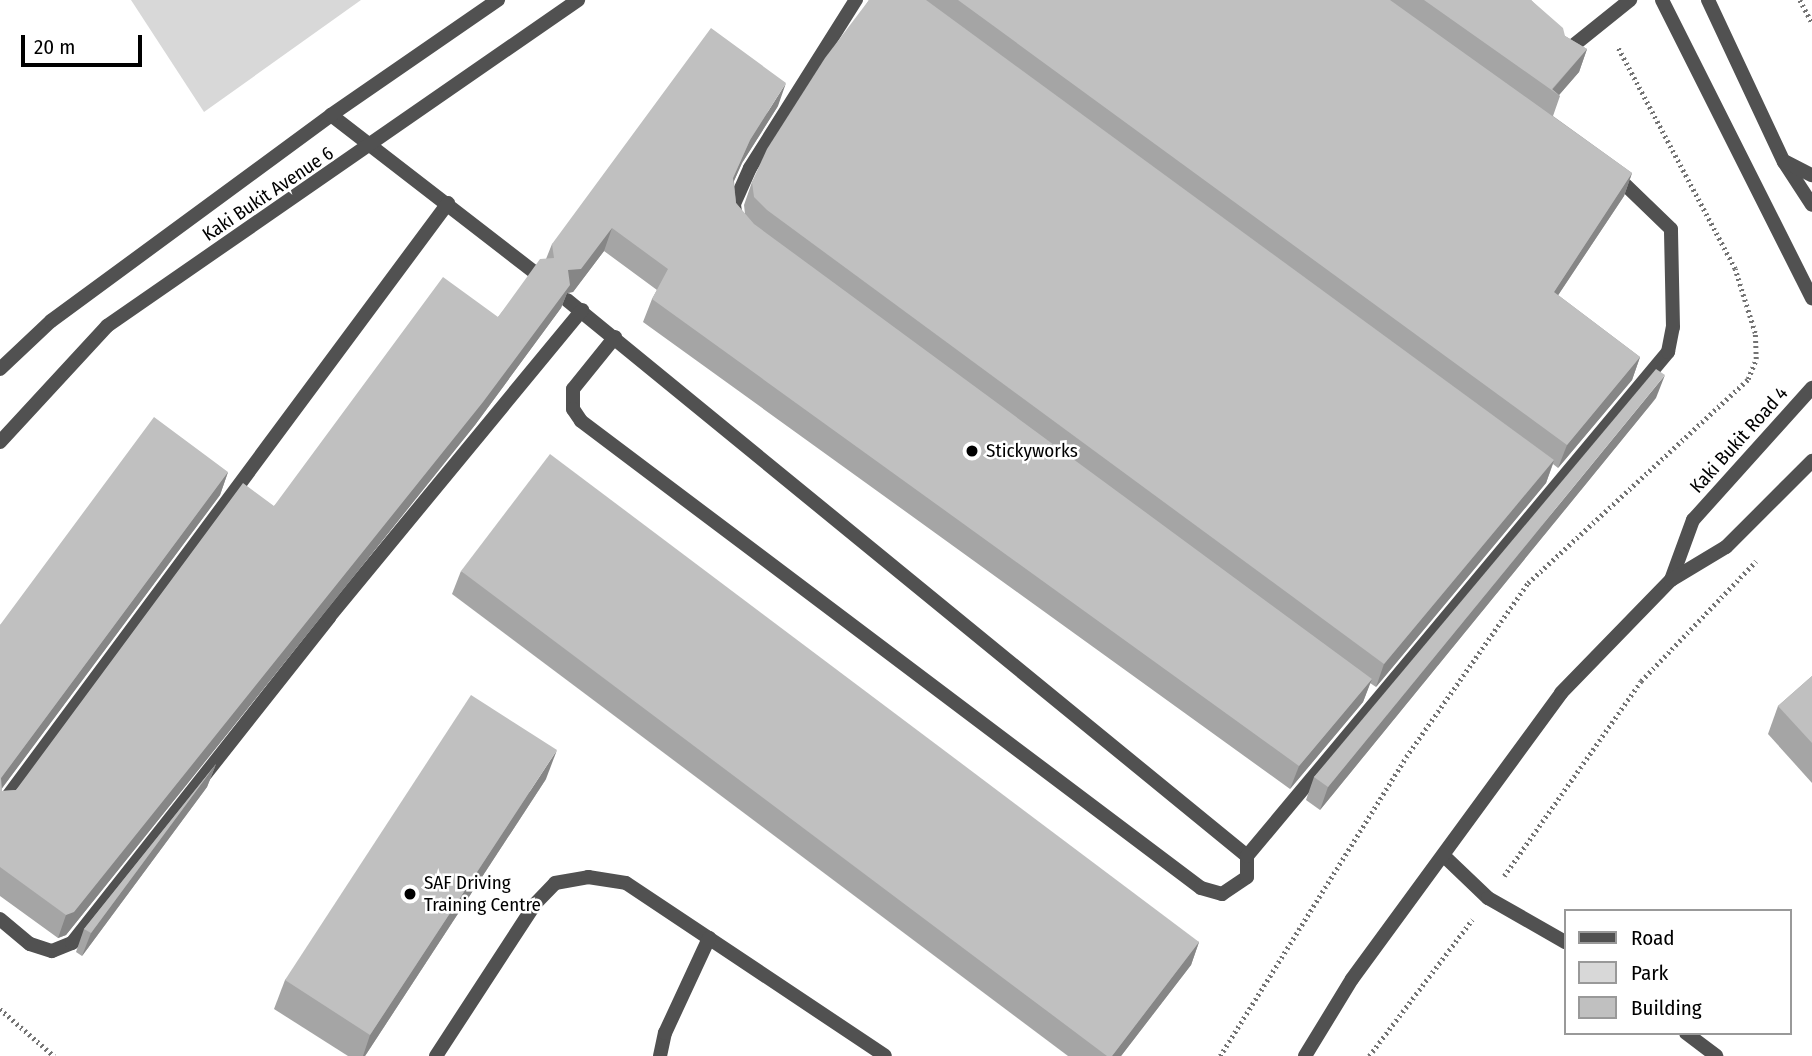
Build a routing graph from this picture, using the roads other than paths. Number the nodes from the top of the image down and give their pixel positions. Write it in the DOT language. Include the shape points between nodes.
graph roads {
  1 [pos="498,0"];
  2 [pos="578,0"];
  3 [pos="856,0"];
  4 [pos="1630,0"];
  5 [pos="1662,0"];
  6 [pos="1708,0"];
  7 [pos="1564,53"];
  8 [pos="331,115"];
  9 [pos="375,145"];
  10 [pos="1596,162"];
  11 [pos="1784,162"];
  12 [pos="1812,175"];
  13 [pos="448,203"];
  14 [pos="1812,205"];
  15 [pos="744,232"];
  16 [pos="538,275"];
  17 [pos="1812,298"];
  18 [pos="568,299"];
  19 [pos="582,310"];
  20 [pos="615,337"];
  21 [pos="0,369"];
  22 [pos="1812,388"];
  23 [pos="0,442"];
  24 [pos="1812,461"];
  25 [pos="1671,580"];
  26 [pos="0,807"];
  27 [pos="1247,856"];
  28 [pos="1444,856"];
  29 [pos="0,919"];
  30 [pos="709,938"];
  31 [pos="1563,941"];
  32 [pos="1689,1035"];
  33 [pos="436,1056"];
  34 [pos="660,1056"];
  35 [pos="885,1056"];
  36 [pos="1305,1056"];
  37 [pos="1716,1056"];
  1 -- 8 [label="street, Kaki Bukit Avenue 6"];
  2 -- 9 [label="street, Kaki Bukit Avenue 6"];
  3 -- 15 [label="street" via="750,168 734,204 737,224"];
  4 -- 7 [label="street"];
  5 -- 17 [label="street"];
  6 -- 11 [label="street"];
  8 -- 9 [label="street"];
  8 -- 21 [label="street, Kaki Bukit Avenue 6" via="51,321"];
  9 -- 13 [label="street"];
  9 -- 23 [label="street, Kaki Bukit Avenue 6" via="107,326"];
  10 -- 27 [label="street" via="1671,229 1673,327 1668,352 1552,476"];
  11 -- 12 [label="street"];
  11 -- 14 [label="street"];
  13 -- 16 [label="street"];
  13 -- 26 [label="street"];
  18 -- 19 [label="street"];
  19 -- 20 [label="street"];
  19 -- 29 [label="street" via="329,617 72,943 52,951 30,944"];
  20 -- 27 [label="street"];
  20 -- 27 [label="street" via="573,389 573,409 581,421 1201,888 1222,894 1247,877"];
  22 -- 25 [label="street, Kaki Bukit Road 4" via="1693,520"];
  24 -- 25 [label="street" via="1726,547"];
  25 -- 28 [label="street" via="1561,693"];
  28 -- 31 [label="street" via="1488,898"];
  28 -- 36 [label="street" via="1352,979"];
  30 -- 33 [label="street" via="626,883 588,877 555,883 535,904"];
  30 -- 34 [label="street" via="665,1033"];
  30 -- 35 [label="street"];
  32 -- 37 [label="street"];
}
